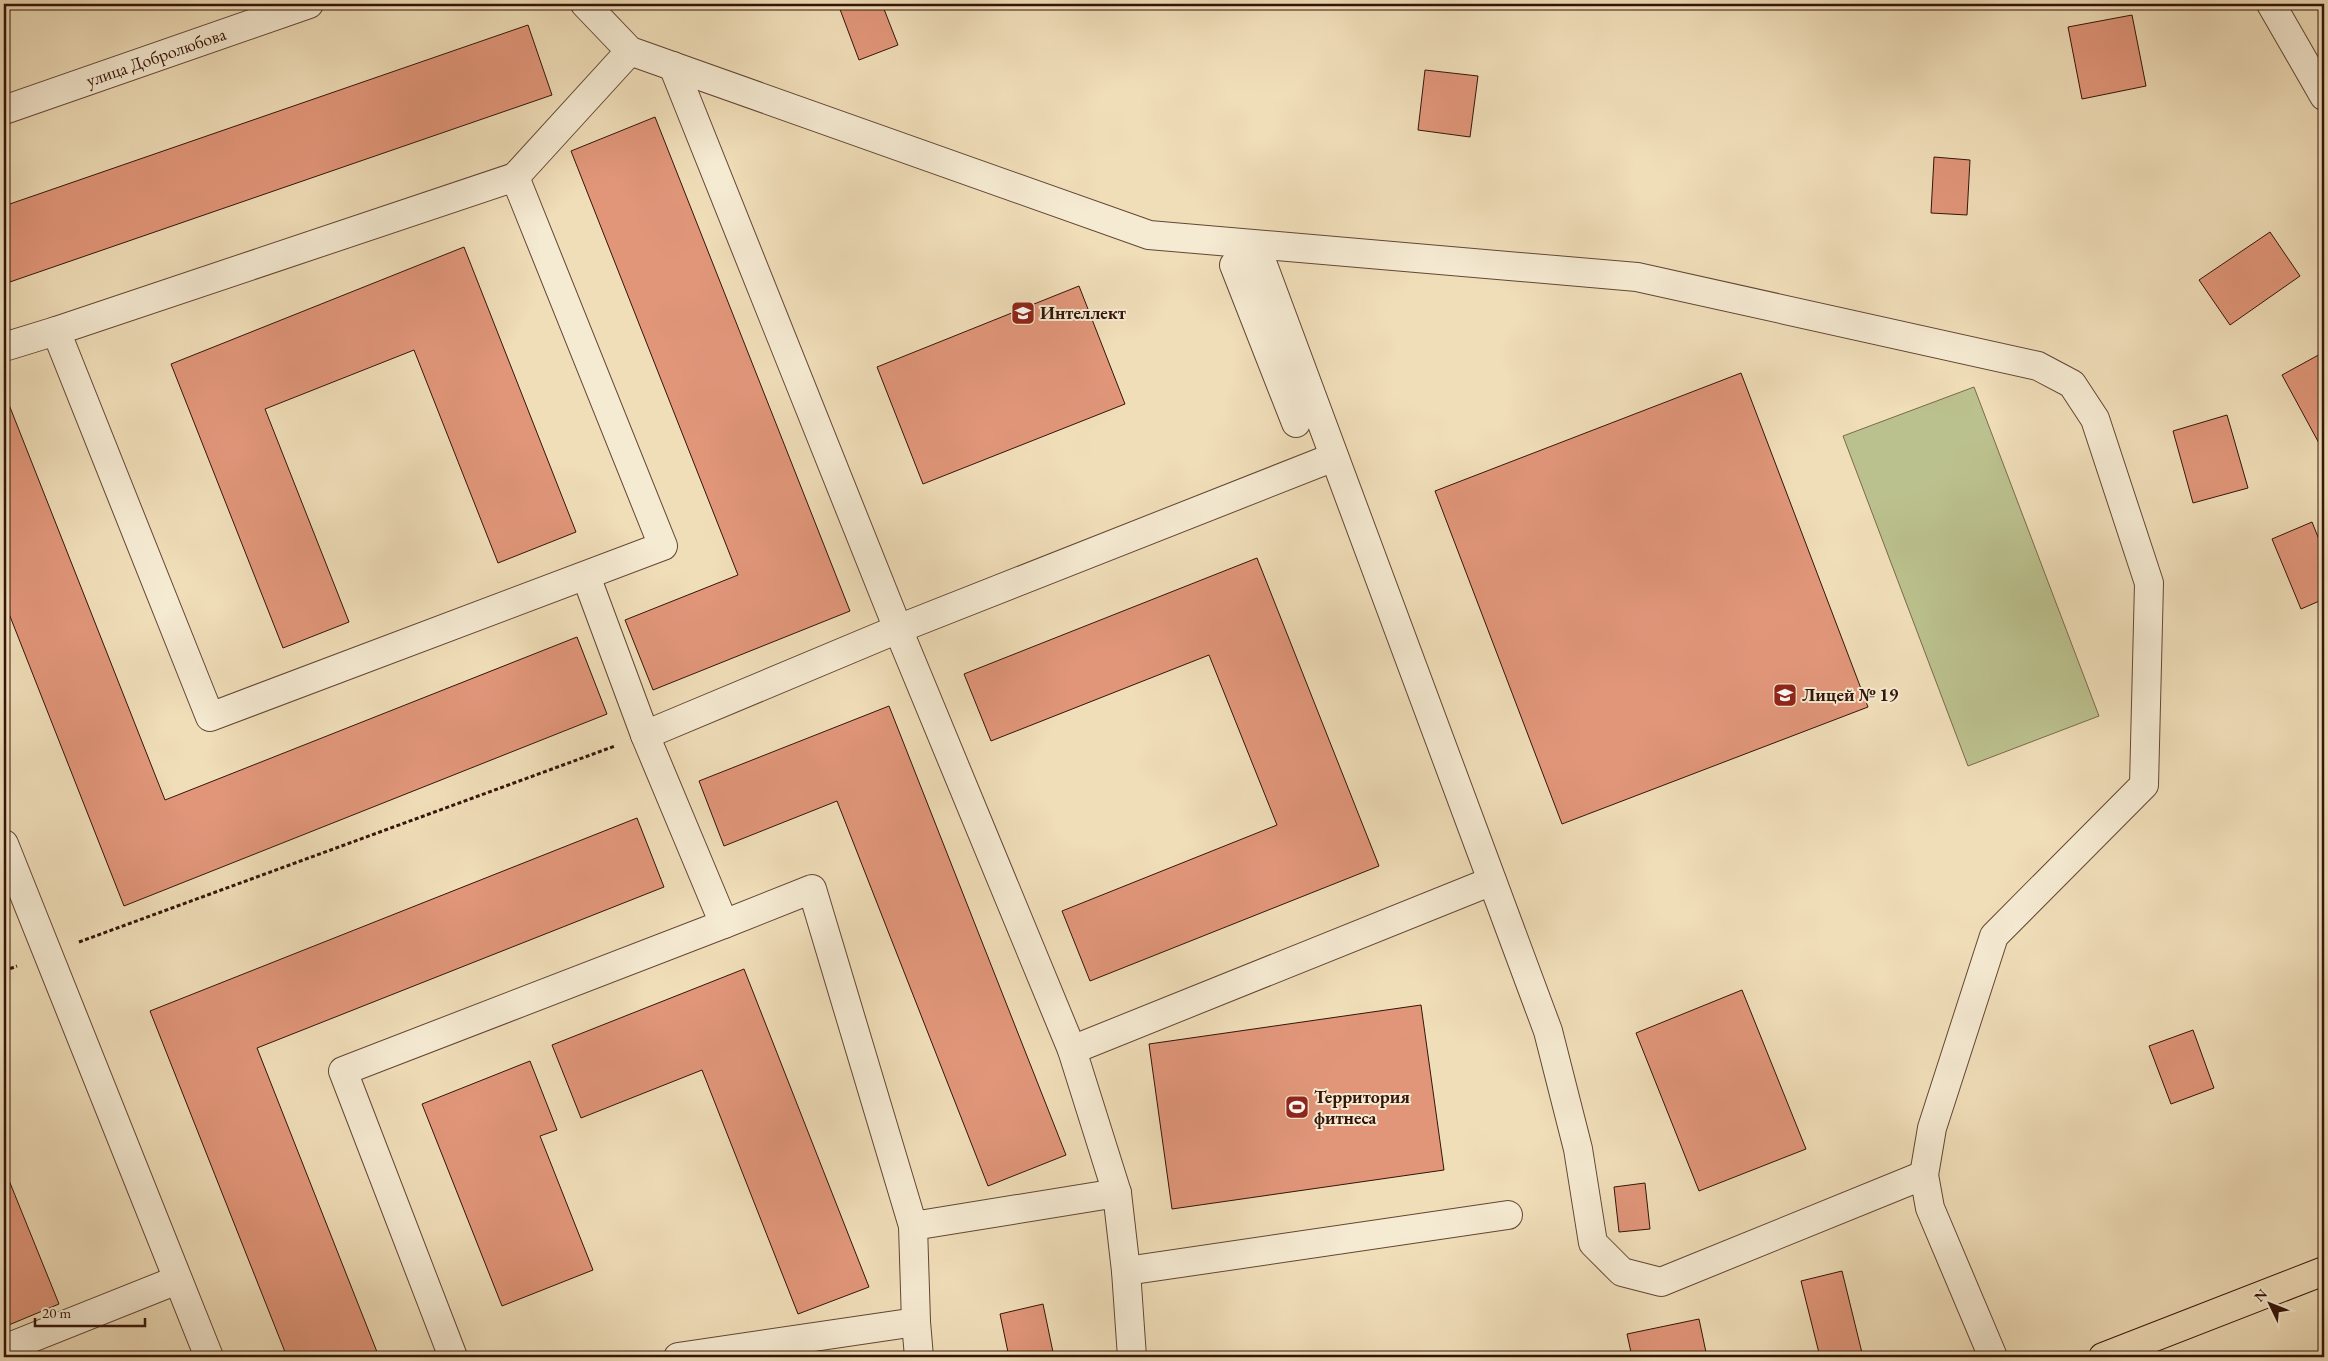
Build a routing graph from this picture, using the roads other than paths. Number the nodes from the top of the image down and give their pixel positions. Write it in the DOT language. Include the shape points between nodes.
graph roads {
  1 [pos="309,4"];
  2 [pos="585,4"];
  3 [pos="2271,4"];
  4 [pos="630,51"];
  5 [pos="674,66"];
  6 [pos="2324,96"];
  7 [pos="4,110"];
  8 [pos="515,177"];
  9 [pos="1256,246"];
  10 [pos="1234,266"];
  11 [pos="56,331"];
  12 [pos="4,347"];
  13 [pos="1296,423"];
  14 [pos="1334,457"];
  15 [pos="586,576"];
  16 [pos="898,629"];
  17 [pos="645,735"];
  18 [pos="4,844"];
  19 [pos="1492,881"];
  20 [pos="724,924"];
  21 [pos="1072,1050"];
  22 [pos="1924,1175"];
  23 [pos="1117,1193"];
  24 [pos="1508,1215"];
  25 [pos="913,1226"];
  26 [pos="1126,1271"];
  27 [pos="2324,1271"];
  28 [pos="178,1280"];
  29 [pos="916,1322"];
  30 [pos="4,1349"];
  31 [pos="209,1357"];
  32 [pos="453,1357"];
  33 [pos="678,1357"];
  34 [pos="919,1357"];
  35 [pos="1132,1357"];
  36 [pos="1993,1357"];
  37 [pos="2103,1357"];
  1 -- 7 [label="street, улица Добролюбова"];
  2 -- 4 [label="street"];
  3 -- 6 [label="street"];
  4 -- 5 [label="street"];
  4 -- 8 [label="street"];
  5 -- 9 [label="street" via="1149,236"];
  5 -- 16 [label="street"];
  8 -- 11 [label="street"];
  8 -- 15 [label="street" via="663,546"];
  9 -- 14 [label="street"];
  9 -- 22 [label="street" via="1638,277 2038,366 2072,384 2095,419 2149,583 2144,785 1994,936 1932,1128"];
  10 -- 13 [label="street"];
  11 -- 12 [label="street"];
  11 -- 15 [label="street" via="210,716"];
  14 -- 16 [label="street"];
  14 -- 19 [label="street"];
  15 -- 17 [label="street"];
  16 -- 17 [label="street"];
  16 -- 21 [label="street"];
  17 -- 20 [label="street"];
  18 -- 28 [label="street"];
  19 -- 21 [label="street"];
  19 -- 22 [label="street" via="1548,1031 1578,1149 1593,1243 1622,1272 1662,1282"];
  20 -- 25 [label="street" via="812,889"];
  20 -- 32 [label="street" via="343,1071"];
  21 -- 23 [label="street"];
  22 -- 36 [label="street" via="1930,1208"];
  23 -- 25 [label="street"];
  23 -- 26 [label="street"];
  24 -- 26 [label="street"];
  25 -- 29 [label="street"];
  26 -- 35 [label="street"];
  27 -- 37 [label="main road"];
  28 -- 30 [label="street"];
  28 -- 31 [label="street"];
  29 -- 33 [label="street"];
  29 -- 34 [label="street"];
}
